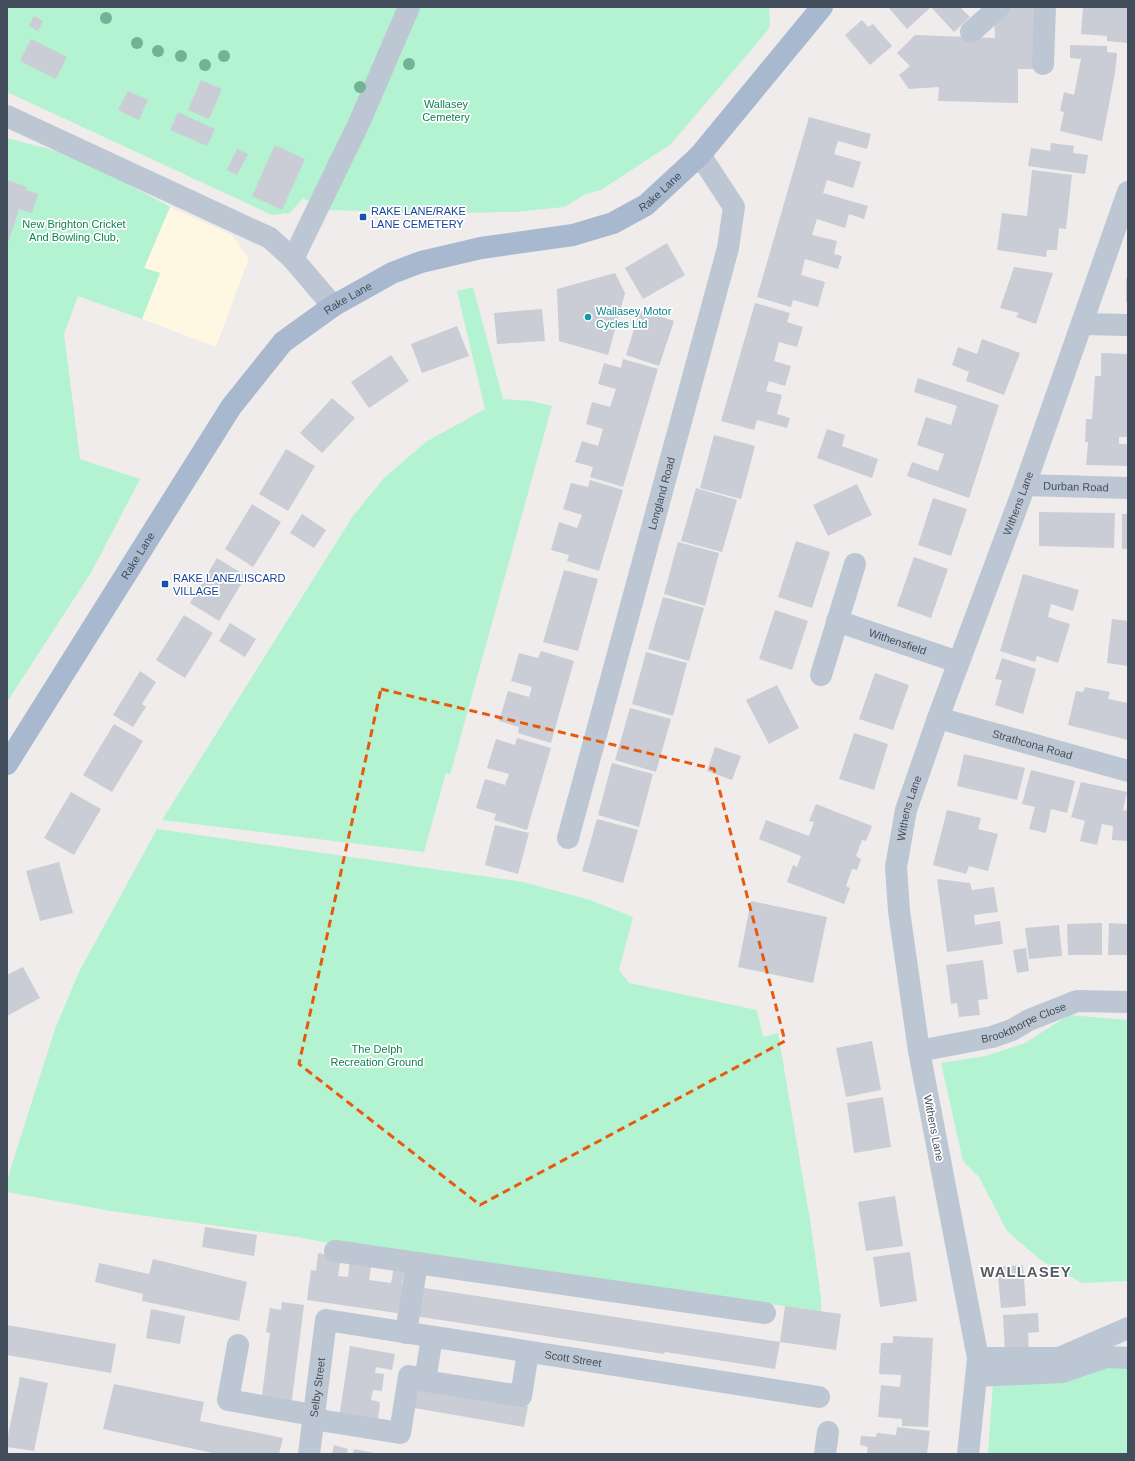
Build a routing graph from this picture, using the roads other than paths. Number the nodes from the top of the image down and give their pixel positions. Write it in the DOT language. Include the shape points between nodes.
graph roads {
  1 [pos="409,7"];
  2 [pos="822,7"];
  3 [pos="999,7"];
  4 [pos="1045,7"];
  5 [pos="971,32"];
  6 [pos="1043,64"];
  7 [pos="7,116"];
  8 [pos="700,155"];
  9 [pos="1128,192"];
  10 [pos="293,259"];
  11 [pos="333,306"];
  12 [pos="1082,324"];
  13 [pos="1128,325"];
  14 [pos="1025,485"];
  15 [pos="1128,488"];
  16 [pos="855,564"];
  17 [pos="837,621"];
  18 [pos="958,662"];
  19 [pos="820,675"];
  20 [pos="938,718"];
  21 [pos="7,764"];
  22 [pos="1128,771"];
  23 [pos="568,838"];
  24 [pos="1128,1002"];
  25 [pos="919,1051"];
  26 [pos="335,1250"];
  27 [pos="417,1264"];
  28 [pos="765,1313"];
  29 [pos="326,1320"];
  30 [pos="1128,1328"];
  31 [pos="406,1333"];
  32 [pos="432,1337"];
  33 [pos="238,1345"];
  34 [pos="528,1352"];
  35 [pos="1128,1358"];
  36 [pos="977,1367"];
  37 [pos="425,1379"];
  38 [pos="819,1397"];
  39 [pos="313,1417"];
  40 [pos="828,1432"];
  41 [pos="309,1454"];
  42 [pos="825,1454"];
  43 [pos="968,1454"];
  1 -- 10 [label="street" via="360,121"];
  2 -- 8 [label="main road, Rake Lane"];
  3 -- 5 [label="street"];
  4 -- 6 [label="street"];
  7 -- 10 [label="street" via="270,238"];
  8 -- 11 [label="main road, Rake Lane" via="646,204 613,223 573,235 480,248 421,262 392,272"];
  8 -- 23 [label="street, Longland Road" via="734,207 728,248"];
  9 -- 12 [label="street, Withens Lane"];
  10 -- 11 [label="street"];
  11 -- 21 [label="main road, Rake Lane" via="283,342 231,408"];
  12 -- 13 [label="street"];
  12 -- 14 [label="street, Withens Lane"];
  14 -- 15 [label="street, Durban Road"];
  14 -- 18 [label="street, Withens Lane"];
  16 -- 17 [label="street"];
  17 -- 18 [label="street, Withensfield"];
  17 -- 19 [label="street"];
  18 -- 20 [label="street, Withens Lane"];
  20 -- 22 [label="street, Strathcona Road"];
  20 -- 25 [label="street, Withens Lane" via="906,810 896,867 899,911"];
  24 -- 25 [label="street, Brookthorpe Close" via="1077,1001 992,1037"];
  25 -- 36 [label="street, Withens Lane"];
  26 -- 27 [label="street"];
  27 -- 28 [label="street"];
  27 -- 31 [label="street"];
  29 -- 31 [label="street, Scott Street"];
  29 -- 39 [label="street, Selby Street"];
  30 -- 36 [label="street" via="1059,1358"];
  31 -- 32 [label="street, Scott Street"];
  32 -- 34 [label="street, Scott Street"];
  32 -- 37 [label="street"];
  33 -- 39 [label="street" via="228,1400"];
  34 -- 37 [label="street" via="521,1396"];
  34 -- 38 [label="street, Scott Street"];
  35 -- 36 [label="street" via="1106,1357 1062,1372"];
  36 -- 43 [label="street, Withens Lane"];
  37 -- 39 [label="street" via="409,1376 400,1433"];
  39 -- 41 [label="street, Selby Street"];
  40 -- 42 [label="street"];
}
